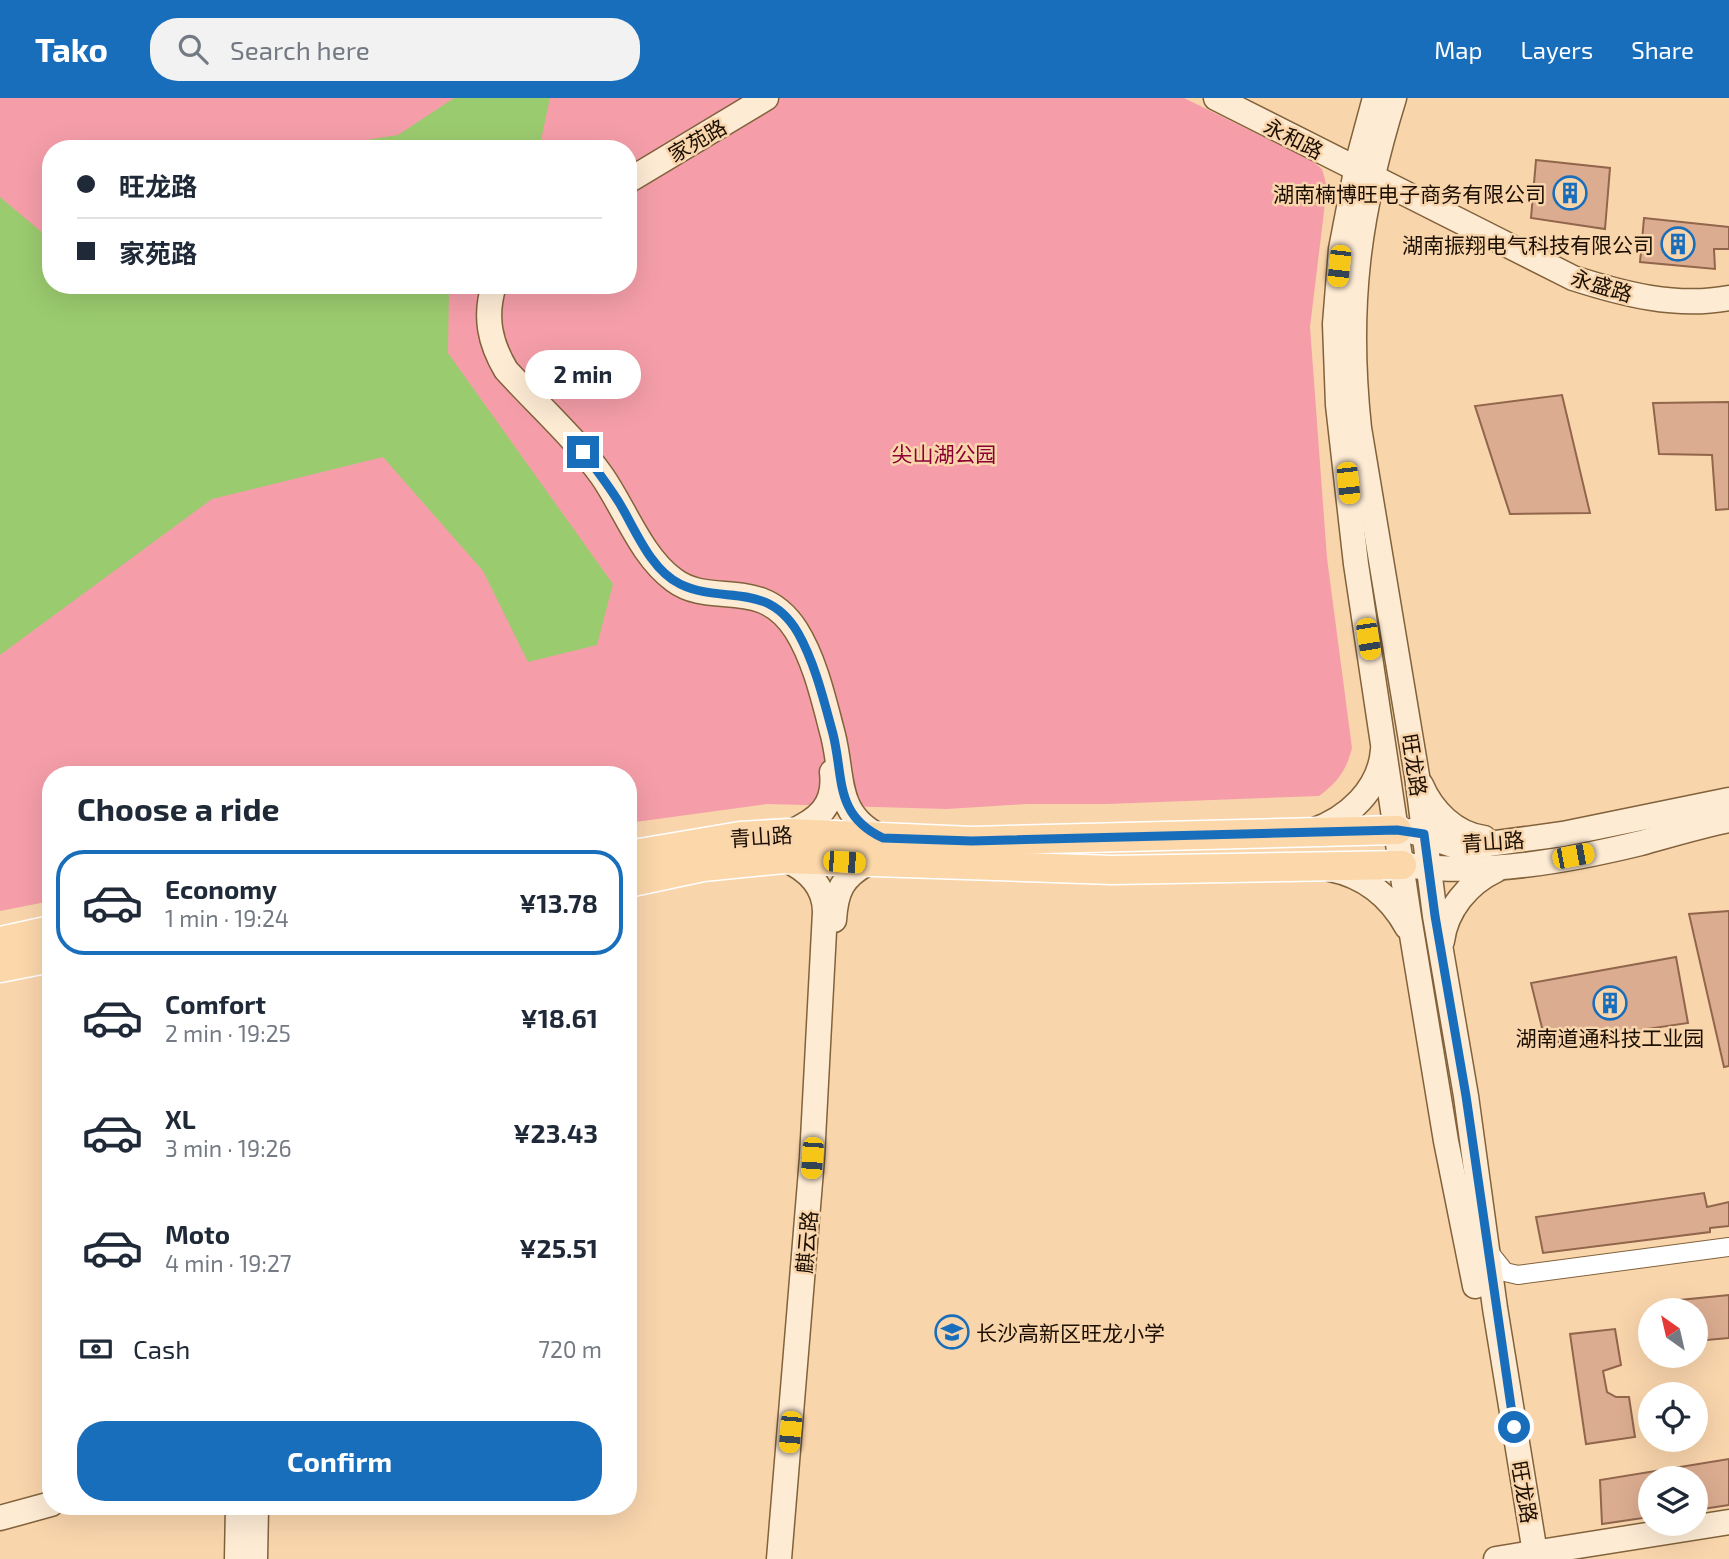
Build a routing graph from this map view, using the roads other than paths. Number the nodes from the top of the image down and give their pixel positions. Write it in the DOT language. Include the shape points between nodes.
graph roads {
  1 [pos="755,98"];
  2 [pos="766,98"];
  3 [pos="1216,98"];
  4 [pos="1233,98"];
  5 [pos="1375,98"];
  6 [pos="1394,98"];
  7 [pos="637,168"];
  8 [pos="1365,169"];
  9 [pos="637,176"];
  10 [pos="1729,290"];
  11 [pos="487,294"];
  12 [pos="493,294"];
  13 [pos="1729,298"];
  14 [pos="1384,739"];
  15 [pos="1417,776"];
  16 [pos="1729,800"];
  17 [pos="1729,820"];
  18 [pos="1397,830"];
  19 [pos="1305,833"];
  20 [pos="1424,834"];
  21 [pos="883,838"];
  22 [pos="1519,841"];
  23 [pos="787,846"];
  24 [pos="637,853"];
  25 [pos="868,863"];
  26 [pos="1309,866"];
  27 [pos="1415,866"];
  28 [pos="1505,866"];
  29 [pos="637,881"];
  30 [pos="42,932"];
  31 [pos="0,941"];
  32 [pos="1414,950"];
  33 [pos="1443,959"];
  34 [pos="42,960"];
  35 [pos="0,968"];
  36 [pos="1486,1245"];
  37 [pos="1729,1247"];
  38 [pos="1729,1253"];
  39 [pos="1495,1308"];
  40 [pos="42,1506"];
  41 [pos="238,1515"];
  42 [pos="256,1515"];
  43 [pos="0,1518"];
  44 [pos="1729,1522"];
  45 [pos="1729,1531"];
  46 [pos="1527,1558"];
  47 [pos="237,1559"];
  48 [pos="255,1559"];
  49 [pos="779,1559"];
  50 [pos="788,1559"];
  1 -- 7 [label="street, 家苑路"];
  2 -- 9 [label="street, 家苑路"];
  3 -- 8 [label="street, 永和路"];
  4 -- 8 [label="street, 永和路"];
  5 -- 8 [label="street, 旺龙路"];
  6 -- 8 [label="street, 旺龙路"];
  8 -- 10 [label="street, 永盛路" via="1576,270 1670,293"];
  8 -- 13 [label="street, 永盛路" via="1573,278 1623,294 1671,301"];
  8 -- 14 [label="street, 旺龙路" via="1341,249 1335,367 1356,564"];
  8 -- 15 [label="street, 旺龙路" via="1353,305 1355,386"];
  11 -- 23 [label="street" via="483,328 497,366 579,455 651,569 672,589 686,595 761,610 784,627 794,642 828,737 834,785 827,806"];
  12 -- 21 [label="street" via="488,327 506,370 595,468 657,564 688,588 754,598 790,621 810,658 833,736 845,802 857,820"];
  14 -- 18 [label="street, 旺龙路"];
  14 -- 19 [label="street" via="1377,774 1355,807 1342,818"];
  15 -- 20 [label="street, 旺龙路"];
  15 -- 22 [label="street" via="1431,804 1462,833"];
  16 -- 22 [label="street, 青山路"];
  17 -- 28 [label="street, 青山路" via="1637,844"];
  18 -- 19 [label="main road, 青山路"];
  18 -- 20 [label="street, 青山路"];
  18 -- 27 [label="street, 旺龙路"];
  19 -- 21 [label="main road, 青山路" via="972,841"];
  20 -- 22 [label="street, 青山路" via="1456,846"];
  20 -- 27 [label="street, 旺龙路"];
  21 -- 23 [label="main road, 青山路"];
  23 -- 24 [label="main road, 青山路" via="740,836"];
  23 -- 25 [label="main road, 青山路"];
  23 -- 29 [label="main road, 青山路"];
  23 -- 49 [label="street, 麒云路" via="817,884 825,912 813,1147"];
  25 -- 26 [label="main road, 青山路" via="1112,870"];
  25 -- 50 [label="street, 麒云路" via="844,880 835,899 820,1163"];
  26 -- 27 [label="main road, 青山路"];
  26 -- 32 [label="street" via="1353,875 1386,896 1408,928"];
  27 -- 28 [label="street, 青山路" via="1462,870"];
  27 -- 32 [label="street, 旺龙路"];
  27 -- 33 [label="street, 旺龙路"];
  28 -- 33 [label="street" via="1480,879 1456,904 1442,938"];
  30 -- 31 [label="main road"];
  32 -- 46 [label="street, 旺龙路"];
  33 -- 36 [label="street, 旺龙路"];
  34 -- 35 [label="main road"];
  36 -- 37 [label="street" via="1505,1272 1518,1275"];
  36 -- 39 [label="street, 旺龙路"];
  38 -- 39 [label="street" via="1519,1281 1502,1290"];
  39 -- 46 [label="street, 旺龙路"];
  40 -- 43 [label="street"];
  41 -- 47 [label="street"];
  42 -- 48 [label="street"];
  44 -- 46 [label="street"];
  45 -- 46 [label="street"];
}
